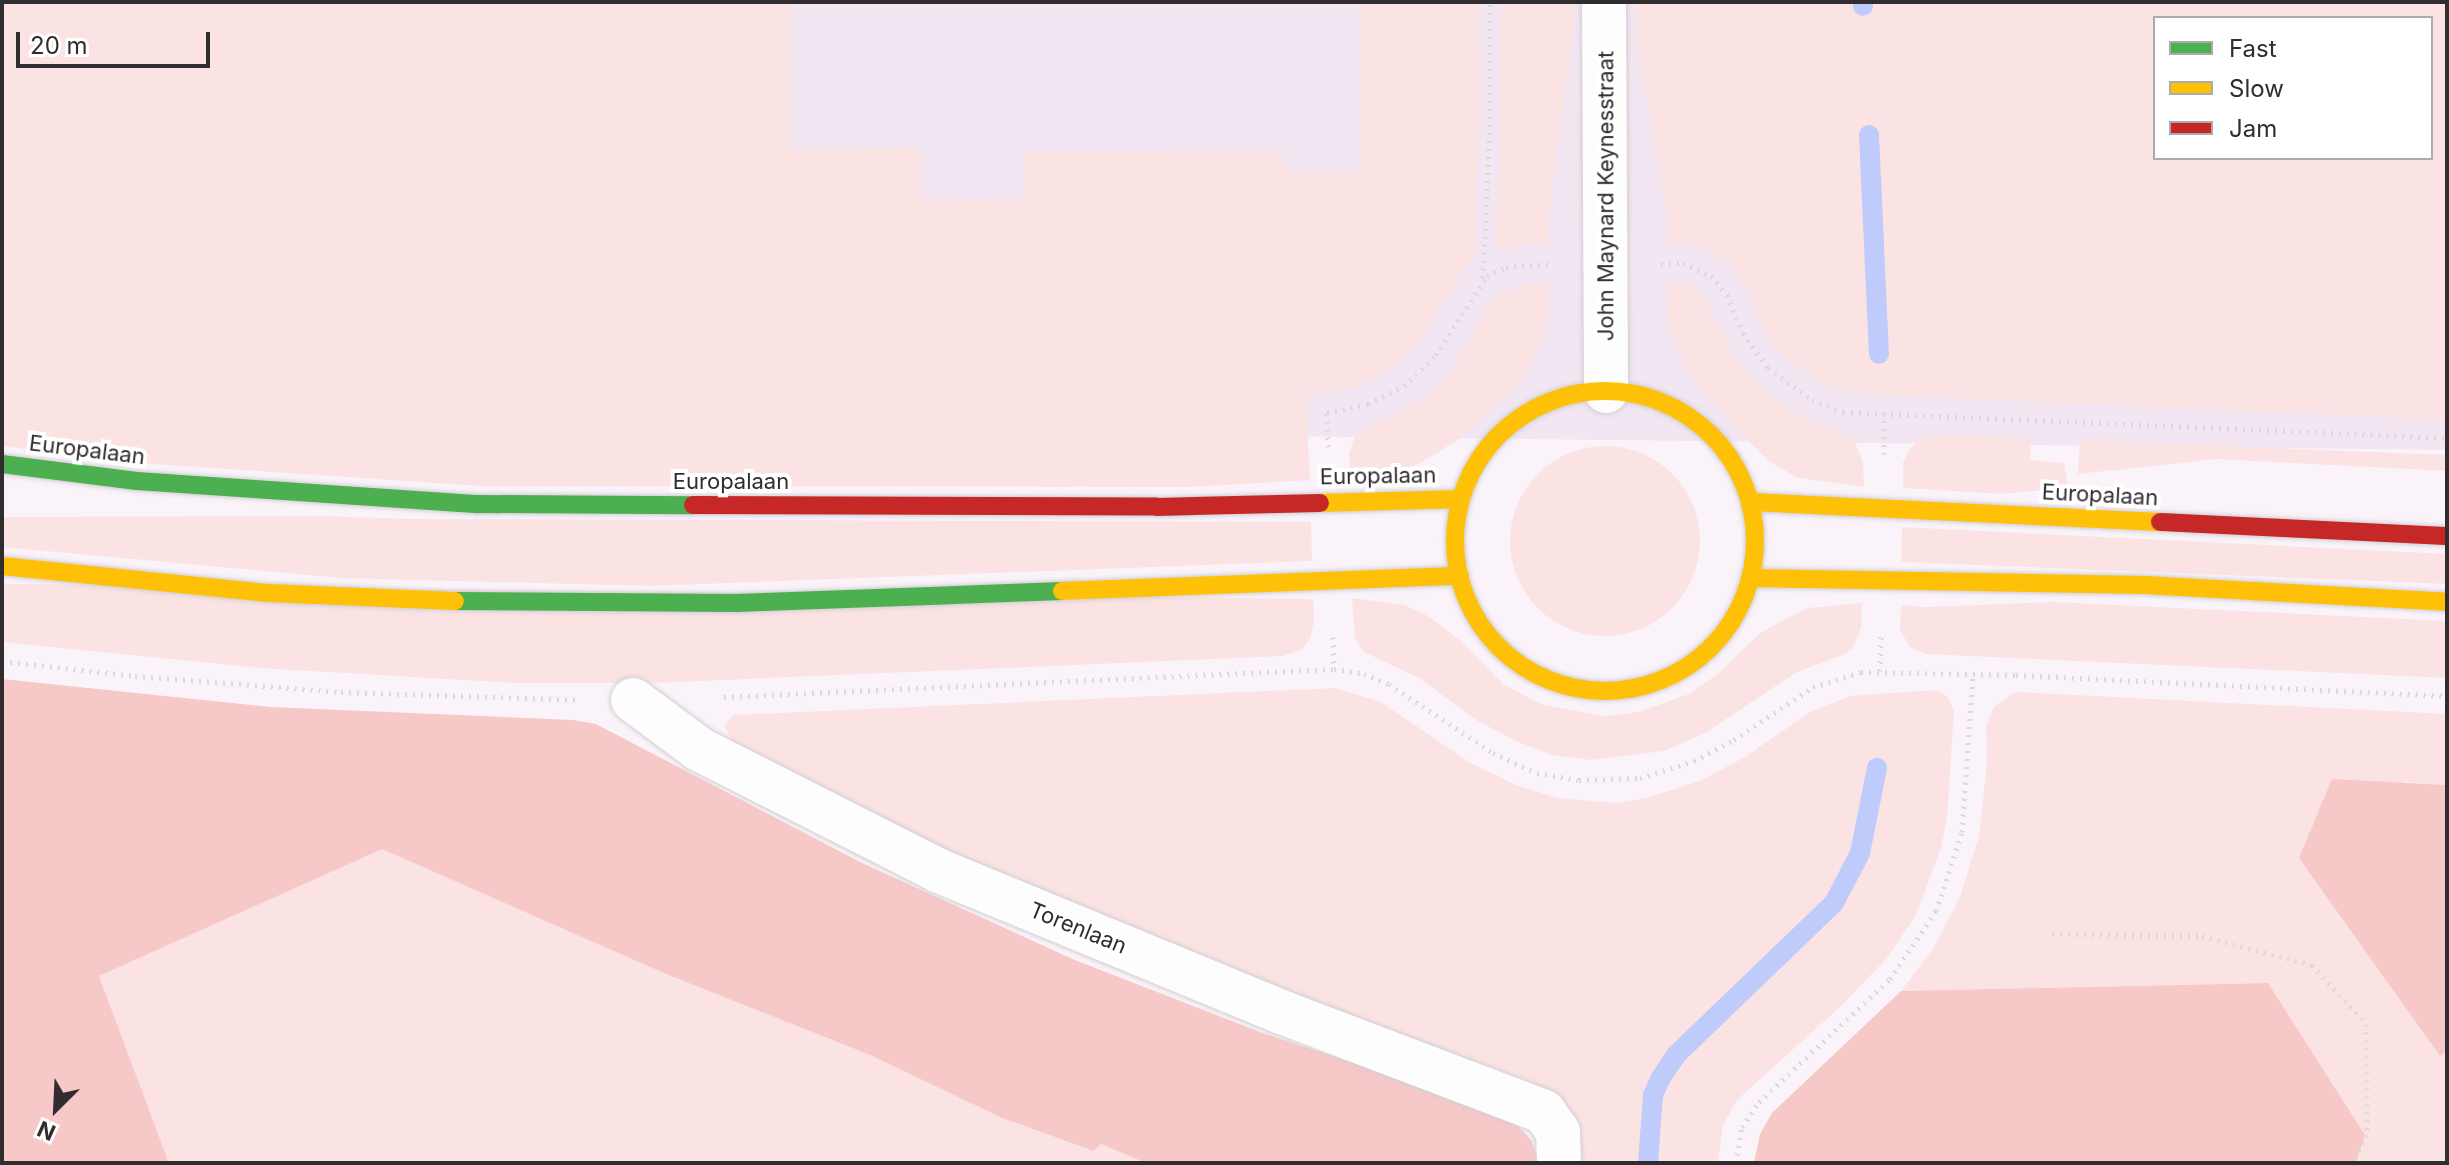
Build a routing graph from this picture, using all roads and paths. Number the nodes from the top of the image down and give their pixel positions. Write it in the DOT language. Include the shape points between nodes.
graph roads {
  1 [pos="1490,2"];
  2 [pos="1604,2"];
  3 [pos="1608,264"];
  4 [pos="1483,279"];
  5 [pos="1606,391"];
  6 [pos="2447,438"];
  7 [pos="2,464"];
  8 [pos="1461,499"];
  9 [pos="1330,501"];
  10 [pos="1750,502"];
  11 [pos="2447,536"];
  12 [pos="2,566"];
  13 [pos="1460,576"];
  14 [pos="1750,578"];
  15 [pos="1332,579"];
  16 [pos="2447,602"];
  17 [pos="2,661"];
  18 [pos="1334,669"];
  19 [pos="1973,674"];
  20 [pos="2447,696"];
  21 [pos="633,700"];
  22 [pos="2052,934"];
  23 [pos="1559,1163"];
  24 [pos="1736,1163"];
  25 [pos="2353,1163"];
  1 -- 4 [label="path"];
  2 -- 3 [label="street, John Maynard Keynesstraat"];
  3 -- 4 [label="path" via="1517,266"];
  3 -- 5 [label="street, John Maynard Keynesstraat"];
  3 -- 6 [label="path" via="1696,267 1720,283 1752,347 1786,384 1827,407"];
  4 -- 9 [label="path" via="1436,355 1404,386 1368,404 1327,413"];
  5 -- 8 [label="street" via="1563,396 1526,413 1494,438 1471,471"];
  5 -- 10 [label="street" via="1648,396 1689,415 1722,445"];
  7 -- 9 [label="street, Europalaan" via="137,481 478,504 1157,507"];
  8 -- 9 [label="street, Europalaan"];
  8 -- 13 [label="street" via="1455,551"];
  10 -- 11 [label="street, Europalaan"];
  10 -- 14 [label="street" via="1755,560"];
  12 -- 15 [label="street" via="269,593 517,604 736,603"];
  13 -- 14 [label="street" via="1484,630 1517,662 1557,684 1602,691 1647,686 1688,666 1722,636"];
  13 -- 15 [label="street"];
  14 -- 16 [label="street" via="2145,585"];
  15 -- 18 [label="path"];
  17 -- 21 [label="path" via="341,692"];
  18 -- 19 [label="path" via="1389,684 1480,746 1537,773 1599,781 1640,778 1694,761 1813,687 1842,676 1880,671"];
  18 -- 21 [label="path"];
  19 -- 20 [label="path"];
  19 -- 24 [label="path" via="1963,822 1936,911 1890,979 1759,1102 1742,1127"];
  21 -- 23 [label="street, Torenlaan" via="699,749 937,870 1284,1013 1544,1112 1558,1132"];
  22 -- 25 [label="path" via="2202,936 2312,965 2366,1024 2367,1135"];
}
